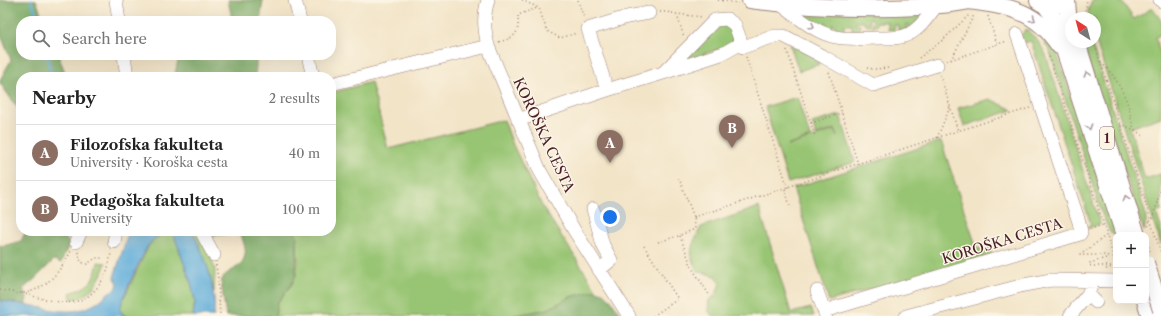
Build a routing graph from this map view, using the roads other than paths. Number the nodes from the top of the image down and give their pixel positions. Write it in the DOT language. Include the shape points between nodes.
graph roads {
  1 [pos="116,0"];
  2 [pos="294,0"];
  3 [pos="488,0"];
  4 [pos="998,0"];
  5 [pos="1066,0"];
  6 [pos="746,2"];
  7 [pos="812,3"];
  8 [pos="968,3"];
  9 [pos="1040,3"];
  10 [pos="780,4"];
  11 [pos="937,5"];
  12 [pos="1068,12"];
  13 [pos="648,13"];
  14 [pos="118,16"];
  15 [pos="299,16"];
  16 [pos="1017,34"];
  17 [pos="488,46"];
  18 [pos="740,46"];
  19 [pos="1079,48"];
  20 [pos="125,60"];
  21 [pos="309,60"];
  22 [pos="1069,63"];
  23 [pos="937,65"];
  24 [pos="126,72"];
  25 [pos="312,72"];
  26 [pos="664,74"];
  27 [pos="336,83"];
  28 [pos="607,90"];
  29 [pos="518,120"];
  30 [pos="593,209"];
  31 [pos="1118,232"];
  32 [pos="1142,232"];
  33 [pos="204,236"];
  34 [pos="214,255"];
  35 [pos="1148,268"];
  36 [pos="599,270"];
  37 [pos="1161,272"];
  38 [pos="1149,274"];
  39 [pos="1093,280"];
  40 [pos="1113,281"];
  41 [pos="817,291"];
  42 [pos="1146,304"];
  43 [pos="1161,310"];
  44 [pos="825,313"];
  45 [pos="629,316"];
  46 [pos="906,316"];
  47 [pos="1070,316"];
  48 [pos="1150,316"];
  1 -- 14 [label="street"];
  2 -- 15 [label="street"];
  3 -- 17 [label="street, KOROŠKA CESTA" via="484,13"];
  4 -- 8 [label="main road, 1"];
  5 -- 9 [label="main road" via="1053,6"];
  5 -- 12 [label="main road"];
  6 -- 10 [label="main road, 1"];
  7 -- 10 [label="main road, 1"];
  7 -- 11 [label="main road, 1" via="851,8"];
  8 -- 11 [label="main road, 1"];
  8 -- 22 [label="main road, 1, one-way" via="1010,7 1030,17 1046,29"];
  9 -- 22 [label="main road, 1" via="1051,13"];
  10 -- 11 [label="street, one-way" via="821,31 835,37 855,38 909,35"];
  13 -- 28 [label="street" via="588,29"];
  16 -- 44 [label="street, KOROŠKA CESTA" via="1079,222 1080,234"];
  17 -- 27 [label="street"];
  17 -- 29 [label="street, KOROŠKA CESTA"];
  18 -- 23 [label="street" via="782,36 873,85"];
  18 -- 26 [label="street"];
  18 -- 26 [label="street" via="735,26 727,19 715,20"];
  32 -- 19 [label="main road, 1, one-way"];
  20 -- 24 [label="street"];
  21 -- 25 [label="street"];
  22 -- 31 [label="main road, 1, one-way"];
  26 -- 28 [label="street"];
  28 -- 29 [label="street"];
  29 -- 36 [label="street, KOROŠKA CESTA" via="554,198"];
  30 -- 36 [label="street" via="603,245 611,260"];
  33 -- 34 [label="street"];
  35 -- 43 [label="main road, bridge"];
  36 -- 45 [label="street, KOROŠKA CESTA"];
  37 -- 38 [label="street"];
  39 -- 40 [label="street"];
  39 -- 46 [label="street" via="1050,280 1024,285"];
  39 -- 47 [label="street" via="1092,298"];
  41 -- 44 [label="street, KOROŠKA CESTA"];
  42 -- 48 [label="main road"];
}
